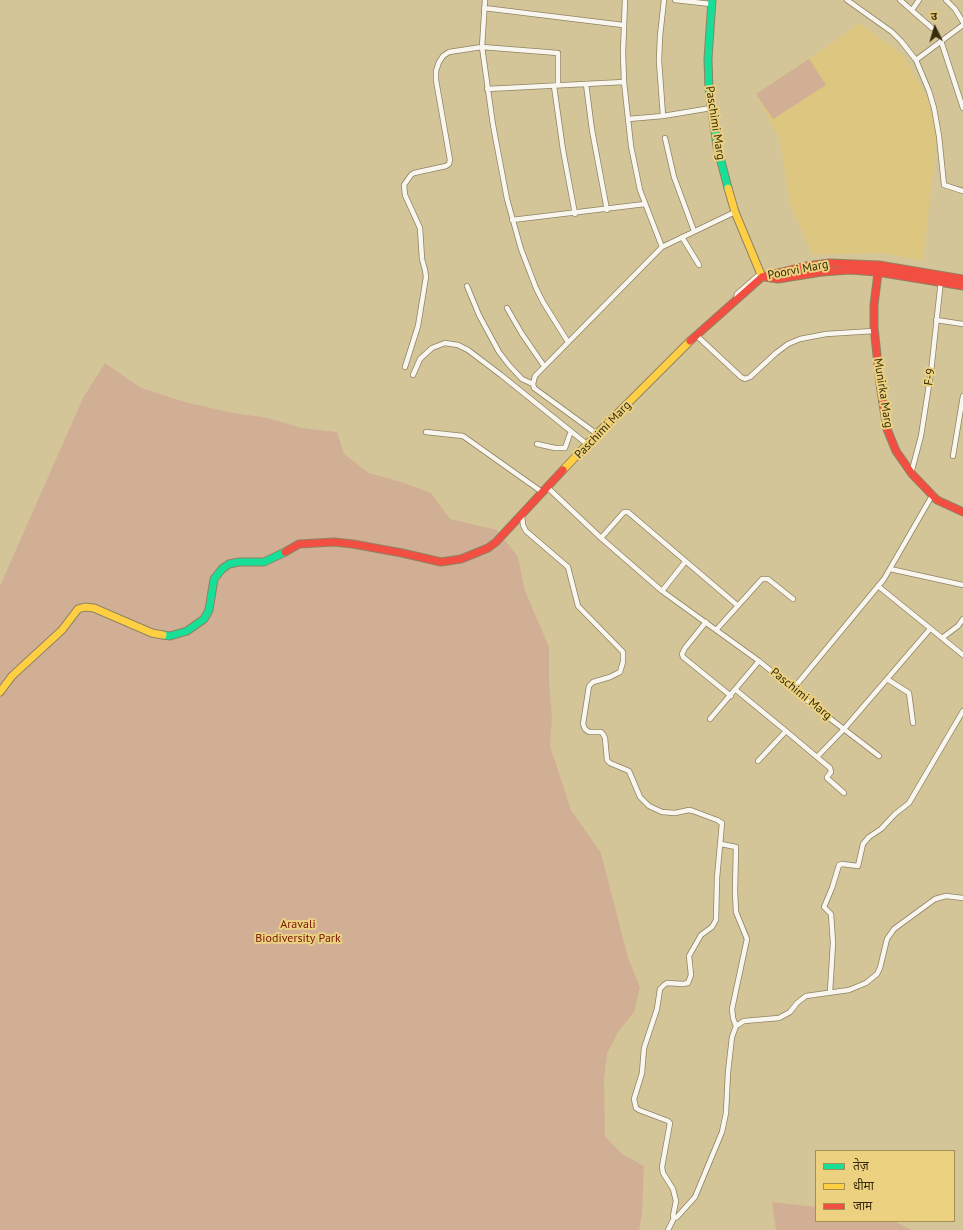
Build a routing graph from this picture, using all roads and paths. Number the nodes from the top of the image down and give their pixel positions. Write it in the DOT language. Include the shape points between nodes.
graph roads {
  1 [pos="485,0"];
  2 [pos="626,0"];
  3 [pos="664,0"];
  4 [pos="675,0"];
  5 [pos="847,0"];
  6 [pos="900,0"];
  7 [pos="919,0"];
  8 [pos="946,0"];
  9 [pos="711,2"];
  10 [pos="484,8"];
  11 [pos="912,10"];
  12 [pos="963,22"];
  13 [pos="623,25"];
  14 [pos="963,25"];
  15 [pos="932,28"];
  16 [pos="941,41"];
  17 [pos="482,47"];
  18 [pos="916,60"];
  19 [pos="624,82"];
  20 [pos="586,84"];
  21 [pos="556,86"];
  22 [pos="487,89"];
  23 [pos="711,108"];
  24 [pos="963,108"];
  25 [pos="663,116"];
  26 [pos="628,119"];
  27 [pos="665,138"];
  28 [pos="963,191"];
  29 [pos="645,204"];
  30 [pos="607,210"];
  31 [pos="735,212"];
  32 [pos="576,214"];
  33 [pos="512,220"];
  34 [pos="694,231"];
  35 [pos="682,237"];
  36 [pos="662,247"];
  37 [pos="699,265"];
  38 [pos="880,269"];
  39 [pos="762,275"];
  40 [pos="963,279"];
  41 [pos="941,280"];
  42 [pos="467,286"];
  43 [pos="963,286"];
  44 [pos="507,308"];
  45 [pos="936,320"];
  46 [pos="963,324"];
  47 [pos="874,332"];
  48 [pos="696,336"];
  49 [pos="568,342"];
  50 [pos="544,366"];
  51 [pos="405,367"];
  52 [pos="413,375"];
  53 [pos="532,384"];
  54 [pos="963,396"];
  55 [pos="571,431"];
  56 [pos="426,432"];
  57 [pos="597,434"];
  58 [pos="537,444"];
  59 [pos="588,445"];
  60 [pos="953,456"];
  61 [pos="912,470"];
  62 [pos="545,490"];
  63 [pos="933,494"];
  64 [pos="963,507"];
  65 [pos="963,512"];
  66 [pos="522,514"];
  67 [pos="601,538"];
  68 [pos="686,562"];
  69 [pos="890,569"];
  70 [pos="963,585"];
  71 [pos="878,586"];
  72 [pos="662,591"];
  73 [pos="793,599"];
  74 [pos="737,605"];
  75 [pos="963,619"];
  76 [pos="706,622"];
  77 [pos="930,629"];
  78 [pos="717,630"];
  79 [pos="942,638"];
  80 [pos="963,655"];
  81 [pos="759,661"];
  82 [pos="887,679"];
  83 [pos="793,689"];
  84 [pos="736,690"];
  85 [pos="0,692"];
  86 [pos="731,696"];
  87 [pos="963,711"];
  88 [pos="710,720"];
  89 [pos="913,722"];
  90 [pos="844,729"];
  91 [pos="786,731"];
  92 [pos="818,756"];
  93 [pos="879,756"];
  94 [pos="758,761"];
  95 [pos="844,793"];
  96 [pos="721,844"];
  97 [pos="963,898"];
  98 [pos="830,992"];
  99 [pos="736,1026"];
  100 [pos="674,1218"];
  101 [pos="668,1230"];
  1 -- 10 [label="street"];
  2 -- 13 [label="street"];
  3 -- 25 [label="street" via="659,61"];
  4 -- 9 [label="street"];
  5 -- 18 [label="street" via="892,32"];
  6 -- 11 [label="street"];
  7 -- 11 [label="street"];
  8 -- 12 [label="street"];
  9 -- 23 [label="street, Paschimi Marg" via="708,59"];
  10 -- 13 [label="street"];
  10 -- 17 [label="street"];
  11 -- 15 [label="street"];
  13 -- 19 [label="street"];
  14 -- 16 [label="street"];
  16 -- 18 [label="street"];
  16 -- 24 [label="street"];
  17 -- 21 [label="street" via="558,53"];
  17 -- 22 [label="street"];
  17 -- 51 [label="street" via="449,52 439,62 436,80 449,162 444,167 414,172 404,185 405,194 420,228 426,277 418,326"];
  18 -- 28 [label="street" via="934,108 944,185"];
  19 -- 20 [label="street"];
  19 -- 26 [label="street"];
  20 -- 21 [label="street"];
  20 -- 30 [label="street"];
  21 -- 22 [label="street"];
  21 -- 32 [label="street" via="563,150"];
  22 -- 33 [label="street"];
  23 -- 25 [label="street"];
  23 -- 31 [label="street, Paschimi Marg" via="717,146"];
  25 -- 26 [label="street"];
  26 -- 29 [label="street" via="631,146"];
  27 -- 34 [label="street" via="674,177"];
  29 -- 30 [label="street"];
  29 -- 36 [label="street"];
  30 -- 32 [label="street"];
  31 -- 34 [label="street"];
  31 -- 39 [label="street, Paschimi Marg"];
  32 -- 33 [label="street"];
  33 -- 49 [label="street" via="536,288"];
  34 -- 35 [label="street"];
  35 -- 36 [label="street"];
  35 -- 37 [label="street"];
  36 -- 49 [label="street"];
  38 -- 39 [label="street, Poorvi Marg" via="819,264"];
  38 -- 41 [label="street, Poorvi Marg"];
  38 -- 47 [label="street, Munirka Marg" via="874,304"];
  38 -- 61 [label="street, Munirka Marg" via="877,327 889,420 895,443"];
  39 -- 48 [label="street, Paschimi Marg"];
  40 -- 41 [label="street, Poorvi Marg"];
  41 -- 43 [label="street, Poorvi Marg"];
  41 -- 45 [label="street, F-9"];
  42 -- 53 [label="street" via="499,352 522,379"];
  44 -- 50 [label="street"];
  45 -- 46 [label="street"];
  45 -- 61 [label="street, F-9" via="926,405"];
  47 -- 48 [label="street" via="826,334 800,339 788,344 745,379"];
  47 -- 63 [label="street, Munirka Marg" via="885,417 892,442 912,474"];
  48 -- 57 [label="street, Paschimi Marg"];
  49 -- 50 [label="street"];
  50 -- 53 [label="street"];
  52 -- 55 [label="street" via="420,359 432,348 444,343 458,345 501,375"];
  53 -- 57 [label="street"];
  54 -- 60 [label="street"];
  55 -- 58 [label="street" via="565,448"];
  55 -- 59 [label="street"];
  56 -- 62 [label="street" via="463,436"];
  57 -- 59 [label="street, Paschimi Marg"];
  59 -- 62 [label="street, Paschimi Marg"];
  61 -- 63 [label="street, Munirka Marg"];
  62 -- 66 [label="street"];
  62 -- 67 [label="street, Paschimi Marg"];
  63 -- 64 [label="street, Munirka Marg"];
  63 -- 65 [label="street, Munirka Marg" via="947,505"];
  63 -- 69 [label="street"];
  66 -- 85 [label="street" via="488,548 450,562 432,561 402,553 334,542 299,544 264,562 229,564 222,568 214,579 209,610 204,619 177,635 152,633 94,608 78,609 62,630 12,676"];
  66 -- 96 [label="street" via="526,532 568,568 578,606 624,652 620,672 589,686 583,724 585,729 603,734 606,760 628,771 640,797 649,806 662,812 693,811 721,821"];
  67 -- 68 [label="street" via="624,512 627,512"];
  67 -- 72 [label="street, Paschimi Marg"];
  68 -- 72 [label="street"];
  68 -- 74 [label="street"];
  69 -- 70 [label="street"];
  69 -- 71 [label="street"];
  71 -- 77 [label="street"];
  71 -- 83 [label="street"];
  72 -- 76 [label="street, Paschimi Marg"];
  73 -- 74 [label="street" via="764,578 759,580"];
  74 -- 78 [label="street"];
  75 -- 79 [label="street"];
  76 -- 78 [label="street, Paschimi Marg"];
  76 -- 86 [label="street" via="685,648 683,657"];
  77 -- 79 [label="street"];
  77 -- 82 [label="street"];
  78 -- 81 [label="street, Paschimi Marg"];
  79 -- 80 [label="street"];
  81 -- 83 [label="street, Paschimi Marg"];
  81 -- 84 [label="street"];
  82 -- 89 [label="street" via="909,693"];
  82 -- 90 [label="street"];
  83 -- 90 [label="street, Paschimi Marg"];
  84 -- 86 [label="street"];
  84 -- 91 [label="street"];
  86 -- 88 [label="street"];
  87 -- 98 [label="street" via="909,803 863,844 858,866 839,865 824,907 831,914 833,943"];
  90 -- 92 [label="street"];
  90 -- 93 [label="street, Paschimi Marg"];
  91 -- 92 [label="street"];
  91 -- 94 [label="street"];
  92 -- 95 [label="street" via="830,769 827,778"];
  96 -- 99 [label="street" via="736,847 736,912 748,939 732,1014"];
  96 -- 100 [label="street" via="716,920 701,935 689,956 691,975 688,983 667,983 660,989 634,1099 638,1110 670,1123 662,1167 676,1197"];
  97 -- 98 [label="street" via="943,897 930,901 890,934 880,968 870,981 850,990"];
  98 -- 99 [label="street" via="806,996 790,1012 779,1018 744,1021"];
  99 -- 100 [label="street" via="732,1037 722,1132 695,1197"];
  100 -- 101 [label="street"];
}
